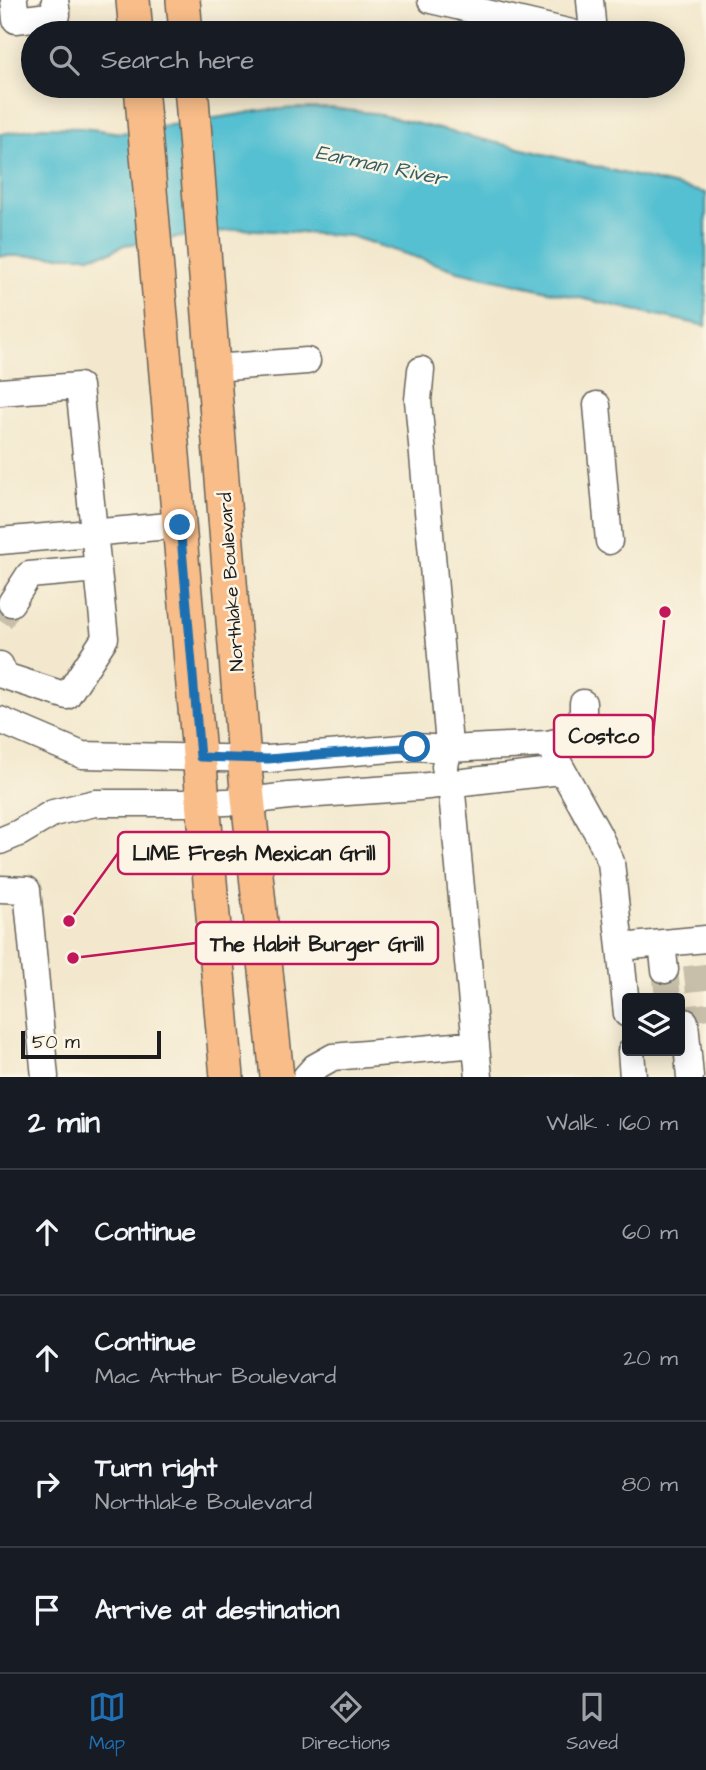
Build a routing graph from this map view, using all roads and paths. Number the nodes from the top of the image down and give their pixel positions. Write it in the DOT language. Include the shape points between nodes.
graph roads {
  1 [pos="14,0"];
  2 [pos="55,0"];
  3 [pos="134,0"];
  4 [pos="183,0"];
  5 [pos="431,0"];
  6 [pos="590,0"];
  7 [pos="135,21"];
  8 [pos="185,21"];
  9 [pos="521,21"];
  10 [pos="592,21"];
  11 [pos="142,98"];
  12 [pos="191,98"];
  13 [pos="307,361"];
  14 [pos="214,368"];
  15 [pos="421,370"];
  16 [pos="0,392"];
  17 [pos="597,405"];
  18 [pos="180,525"];
  19 [pos="94,533"];
  20 [pos="0,541"];
  21 [pos="610,541"];
  22 [pos="97,569"];
  23 [pos="11,603"];
  24 [pos="0,665"];
  25 [pos="583,704"];
  26 [pos="0,720"];
  27 [pos="548,744"];
  28 [pos="448,749"];
  29 [pos="200,757"];
  30 [pos="244,759"];
  31 [pos="561,771"];
  32 [pos="452,783"];
  33 [pos="419,787"];
  34 [pos="248,801"];
  35 [pos="204,803"];
  36 [pos="0,841"];
  37 [pos="0,889"];
  38 [pos="621,947"];
  39 [pos="683,953"];
  40 [pos="625,993"];
  41 [pos="476,1044"];
  42 [pos="631,1056"];
  43 [pos="675,1056"];
  44 [pos="706,1058"];
  45 [pos="45,1077"];
  46 [pos="227,1077"];
  47 [pos="277,1077"];
  48 [pos="306,1077"];
  49 [pos="479,1077"];
  50 [pos="633,1077"];
  51 [pos="677,1077"];
  52 [pos="690,1077"];
  1 -- 2 [label="street" via="16,20 57,15"];
  3 -- 7 [label="main road"];
  4 -- 8 [label="main road"];
  5 -- 9 [label="street"];
  6 -- 10 [label="street"];
  11 -- 18 [label="main road"];
  12 -- 14 [label="main road, Northlake Boulevard"];
  13 -- 14 [label="street"];
  14 -- 30 [label="main road, Northlake Boulevard"];
  15 -- 28 [label="street" via="418,400"];
  16 -- 19 [label="street" via="79,386"];
  17 -- 21 [label="street"];
  18 -- 19 [label="street"];
  18 -- 29 [label="main road"];
  19 -- 20 [label="street"];
  19 -- 22 [label="street"];
  22 -- 23 [label="street" via="29,575"];
  22 -- 24 [label="street" via="105,638 66,696 5,676"];
  25 -- 27 [label="street" via="583,736"];
  26 -- 29 [label="street" via="82,755"];
  27 -- 28 [label="street"];
  27 -- 31 [label="street"];
  28 -- 30 [label="street" via="415,747"];
  28 -- 33 [label="street" via="445,770"];
  29 -- 30 [label="street"];
  29 -- 35 [label="main road"];
  30 -- 34 [label="main road, Northlake Boulevard"];
  31 -- 32 [label="street"];
  31 -- 38 [label="street" via="611,862"];
  32 -- 33 [label="street"];
  32 -- 41 [label="street"];
  33 -- 34 [label="street"];
  34 -- 35 [label="street"];
  34 -- 47 [label="main road, Northlake Boulevard"];
  35 -- 36 [label="street" via="95,803 53,813"];
  35 -- 46 [label="main road"];
  37 -- 45 [label="street" via="27,890"];
  38 -- 39 [label="street"];
  38 -- 40 [label="street"];
  41 -- 48 [label="street" via="333,1057"];
  41 -- 49 [label="street"];
  42 -- 50 [label="street"];
  43 -- 51 [label="street"];
  44 -- 52 [label="street" via="693,1021"];
}
